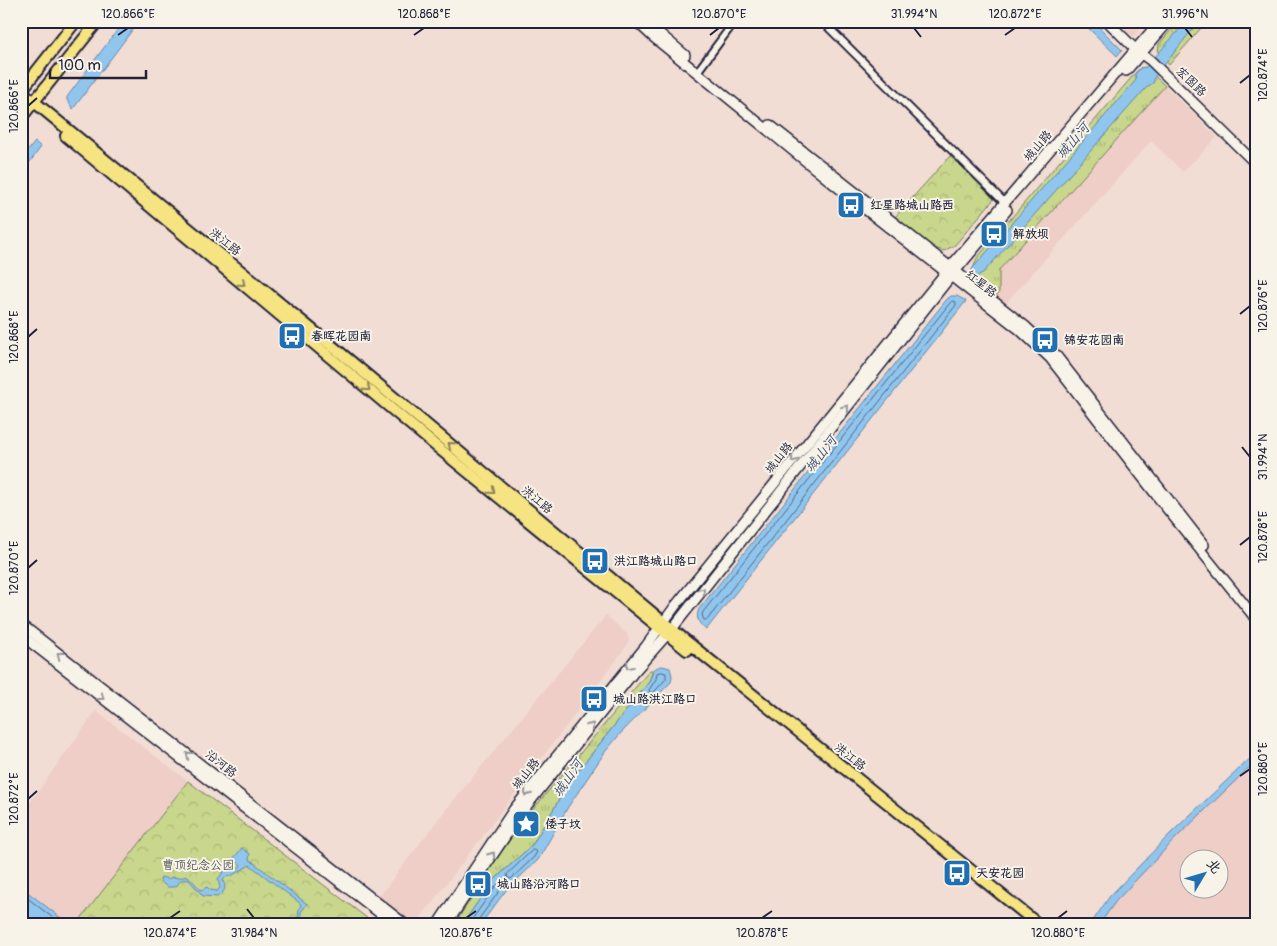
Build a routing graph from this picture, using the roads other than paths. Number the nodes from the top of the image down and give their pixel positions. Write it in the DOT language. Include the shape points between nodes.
graph roads {
  1 [pos="76,21"];
  2 [pos="98,21"];
  3 [pos="636,21"];
  4 [pos="645,21"];
  5 [pos="735,21"];
  6 [pos="822,21"];
  7 [pos="1107,21"];
  8 [pos="1160,21"];
  9 [pos="1169,21"];
  10 [pos="1139,52"];
  11 [pos="700,68"];
  12 [pos="21,91"];
  13 [pos="21,99"];
  14 [pos="32,104"];
  15 [pos="21,118"];
  16 [pos="1256,164"];
  17 [pos="1005,203"];
  18 [pos="951,272"];
  19 [pos="1256,610"];
  20 [pos="1256,619"];
  21 [pos="21,624"];
  22 [pos="662,625"];
  23 [pos="670,632"];
  24 [pos="21,635"];
  25 [pos="395,925"];
  26 [pos="406,925"];
  27 [pos="437,925"];
  28 [pos="446,925"];
  29 [pos="1029,925"];
  30 [pos="1040,925"];
  1 -- 12 [label="main road"];
  2 -- 14 [label="main road"];
  3 -- 18 [label="main road, 红星路" via="856,202"];
  4 -- 11 [label="main road, 红星路"];
  5 -- 11 [label="street"];
  6 -- 17 [label="street"];
  7 -- 10 [label="main road, 宏图路"];
  8 -- 10 [label="main road, 城山路"];
  9 -- 10 [label="main road, 城山路"];
  10 -- 16 [label="main road, 宏图路"];
  10 -- 17 [label="main road, 城山路"];
  10 -- 18 [label="main road, 城山路"];
  11 -- 18 [label="main road, 红星路"];
  12 -- 14 [label="main road, 洪江路"];
  13 -- 14 [label="main road, 洪江路"];
  14 -- 15 [label="main road"];
  14 -- 22 [label="main road, 洪江路" via="343,355"];
  17 -- 18 [label="main road, 城山路"];
  18 -- 19 [label="main road, 红星路" via="1025,326 1055,354"];
  18 -- 20 [label="main road, 红星路" via="1050,358"];
  18 -- 22 [label="main road, 城山路, one-way"];
  23 -- 18 [label="main road, 城山路, one-way"];
  26 -- 21 [label="main road, 沿河路, one-way"];
  22 -- 23 [label="main road, 洪江路"];
  22 -- 27 [label="main road, 城山路, one-way" via="514,809"];
  28 -- 23 [label="main road, 城山路, one-way" via="521,813"];
  23 -- 29 [label="main road, 洪江路"];
  23 -- 30 [label="main road, 洪江路"];
  24 -- 25 [label="main road, 沿河路, one-way"];
}
